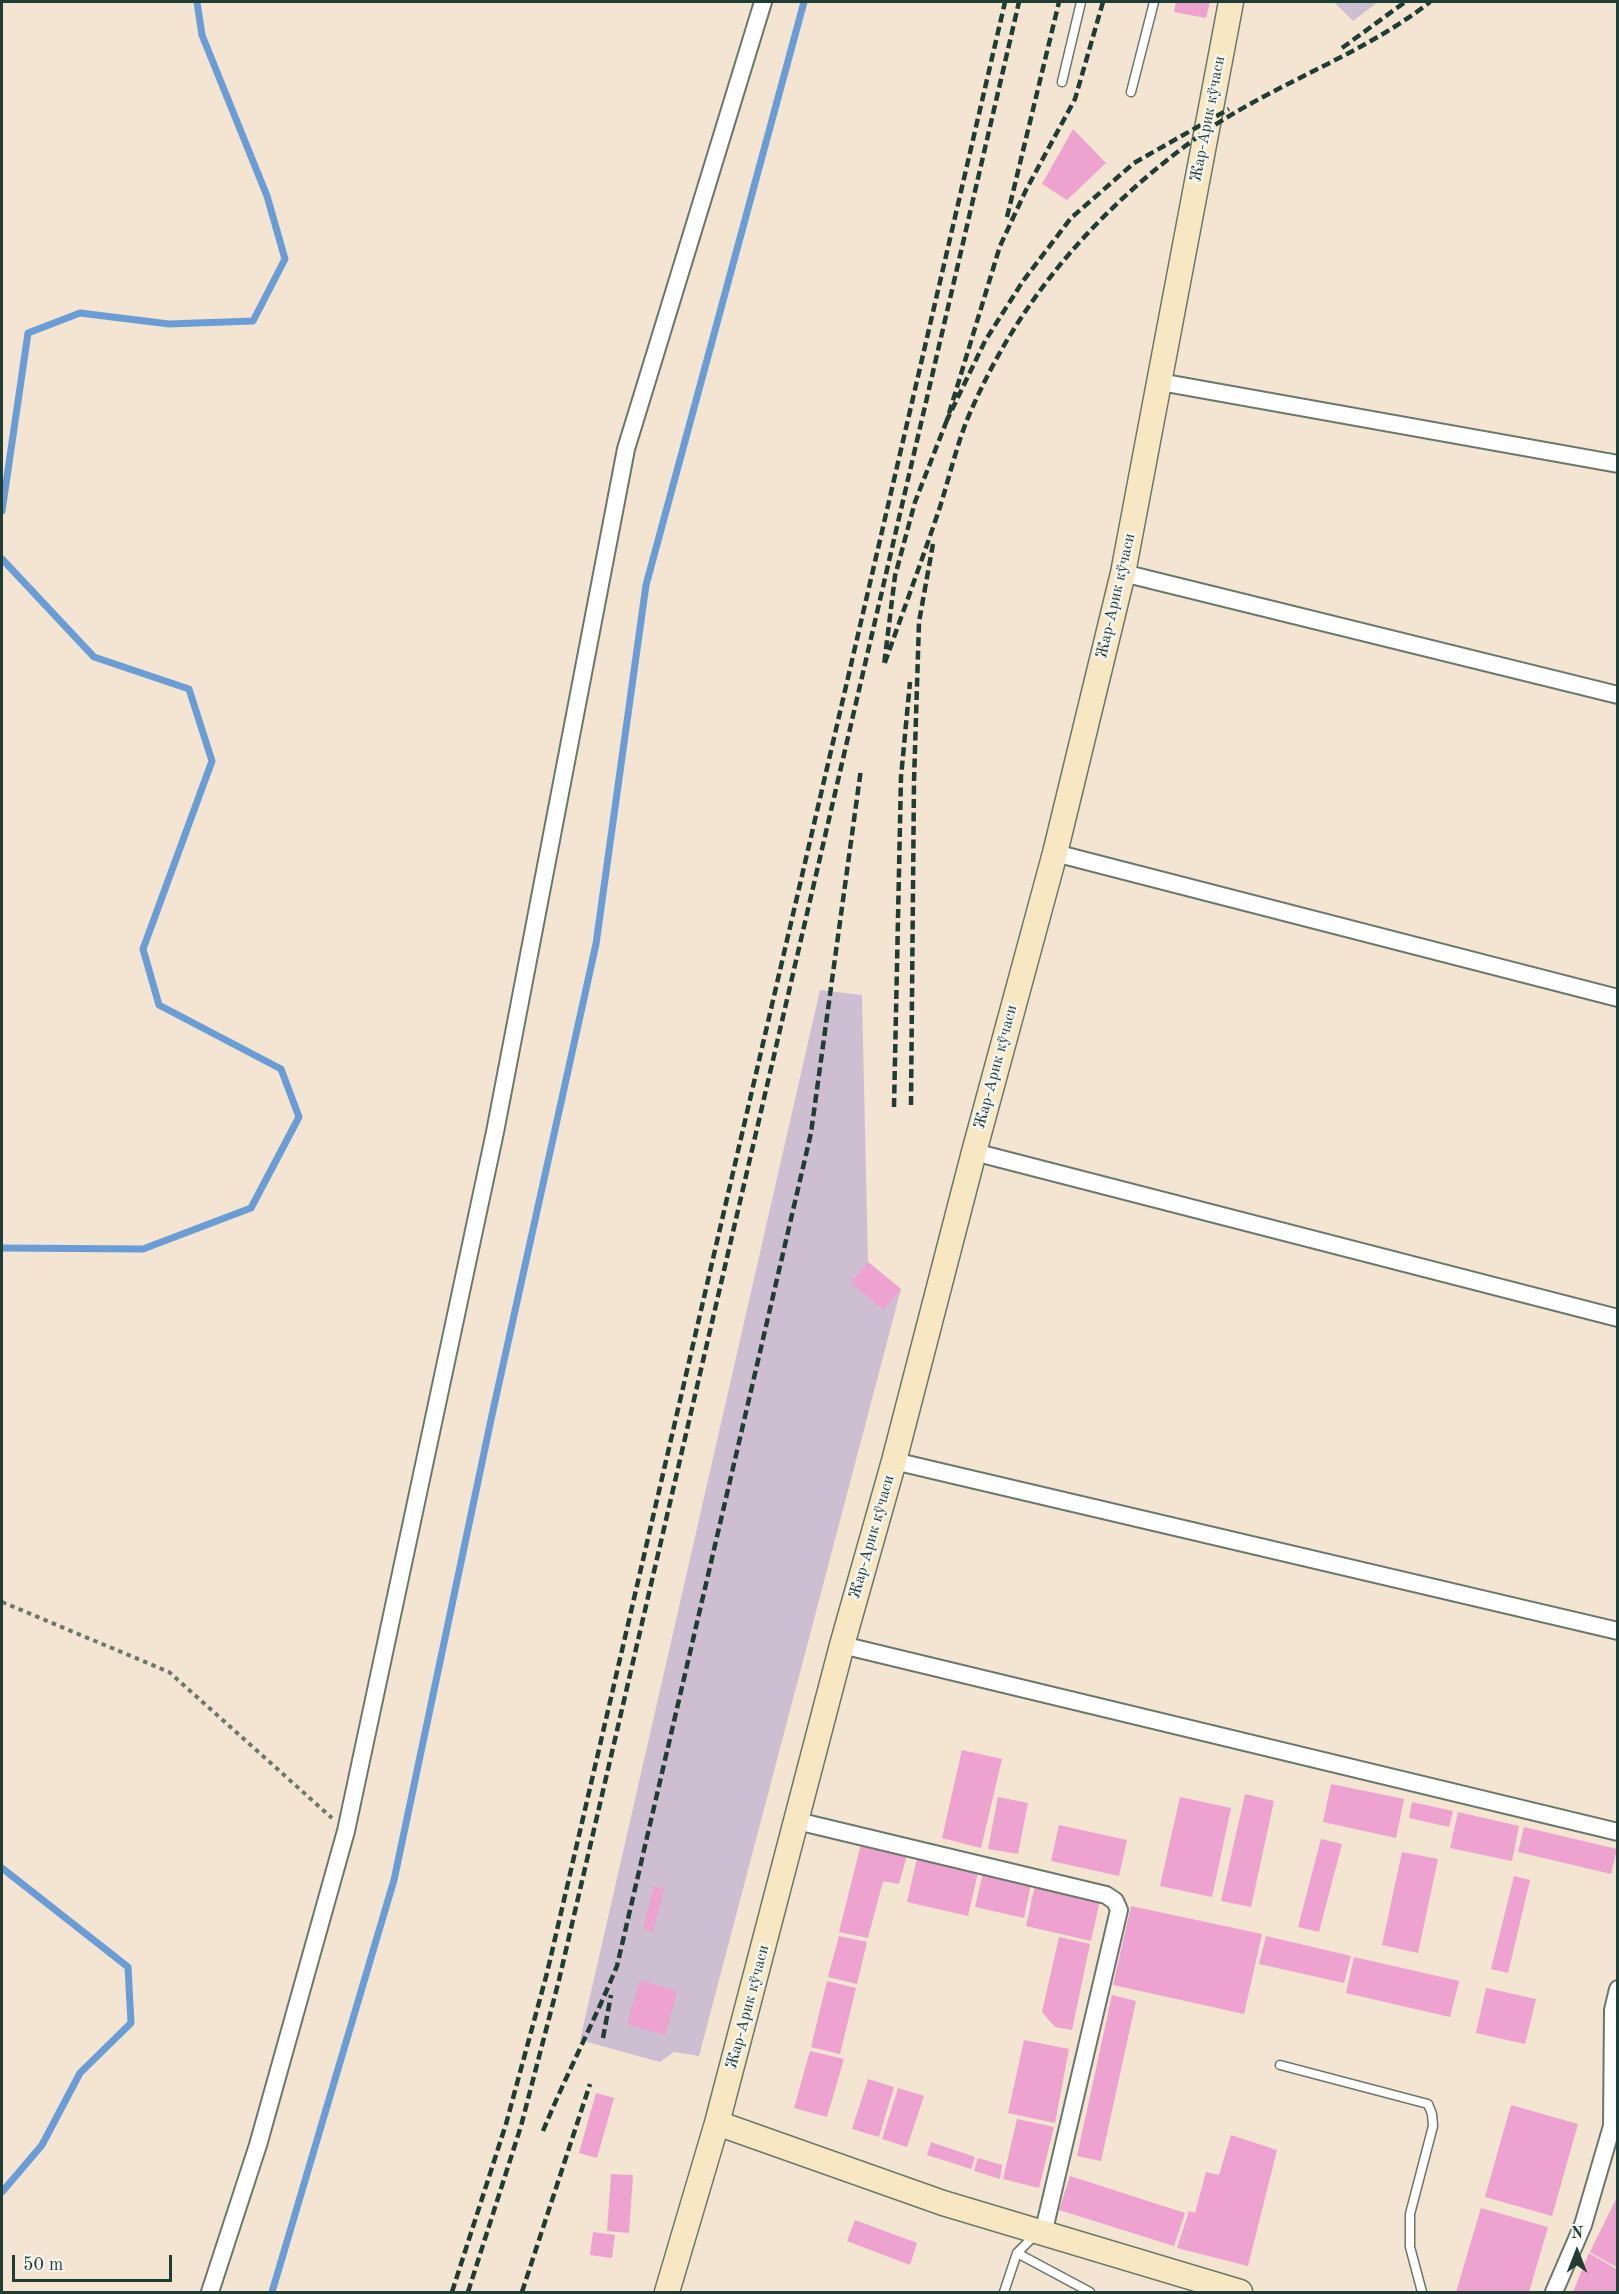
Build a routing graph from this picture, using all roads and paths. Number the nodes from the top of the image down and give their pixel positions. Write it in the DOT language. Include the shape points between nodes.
graph roads {
  1 [pos="763,2"];
  2 [pos="1081,2"];
  3 [pos="1154,2"];
  4 [pos="1231,2"];
  5 [pos="1062,82"];
  6 [pos="1131,92"];
  7 [pos="1160,382"];
  8 [pos="1617,464"];
  9 [pos="1123,573"];
  10 [pos="1617,695"];
  11 [pos="1055,853"];
  12 [pos="1617,998"];
  13 [pos="974,1152"];
  14 [pos="1617,1318"];
  15 [pos="894,1461"];
  16 [pos="2,1602"];
  17 [pos="1617,1631"];
  18 [pos="842,1645"];
  19 [pos="796,1821"];
  20 [pos="346,1831"];
  21 [pos="1617,1832"];
  22 [pos="1617,1989"];
  23 [pos="1280,2065"];
  24 [pos="717,2123"];
  25 [pos="1041,2233"];
  26 [pos="1017,2253"];
  27 [pos="210,2292"];
  28 [pos="667,2292"];
  29 [pos="1004,2292"];
  30 [pos="1090,2292"];
  31 [pos="1240,2292"];
  32 [pos="1422,2292"];
  33 [pos="1554,2292"];
  1 -- 20 [label="street" via="626,449 497,1120"];
  2 -- 5 [label="lane"];
  3 -- 6 [label="lane"];
  4 -- 7 [label="main road, Жар-Арик кўчаси"];
  7 -- 8 [label="street"];
  7 -- 9 [label="main road, Жар-Арик кўчаси"];
  9 -- 10 [label="street"];
  9 -- 11 [label="main road, Жар-Арик кўчаси"];
  11 -- 12 [label="street"];
  11 -- 13 [label="main road, Жар-Арик кўчаси"];
  13 -- 14 [label="street"];
  13 -- 15 [label="main road, Жар-Арик кўчаси"];
  15 -- 17 [label="street"];
  15 -- 18 [label="main road, Жар-Арик кўчаси"];
  16 -- 20 [label="path" via="169,1672"];
  18 -- 19 [label="main road, Жар-Арик кўчаси"];
  18 -- 21 [label="street"];
  19 -- 24 [label="main road, Жар-Арик кўчаси"];
  19 -- 25 [label="street" via="1106,1895 1115,1901 1119,1910"];
  20 -- 27 [label="street" via="258,2145"];
  22 -- 33 [label="street" via="1613,2010 1612,2126 1583,2225"];
  23 -- 32 [label="lane" via="1428,2104 1433,2126 1410,2214 1410,2247"];
  24 -- 25 [label="main road" via="943,2203"];
  24 -- 28 [label="main road, Жар-Арик кўчаси"];
  25 -- 26 [label="lane"];
  25 -- 31 [label="main road"];
  26 -- 29 [label="lane"];
  26 -- 30 [label="lane"];
}
